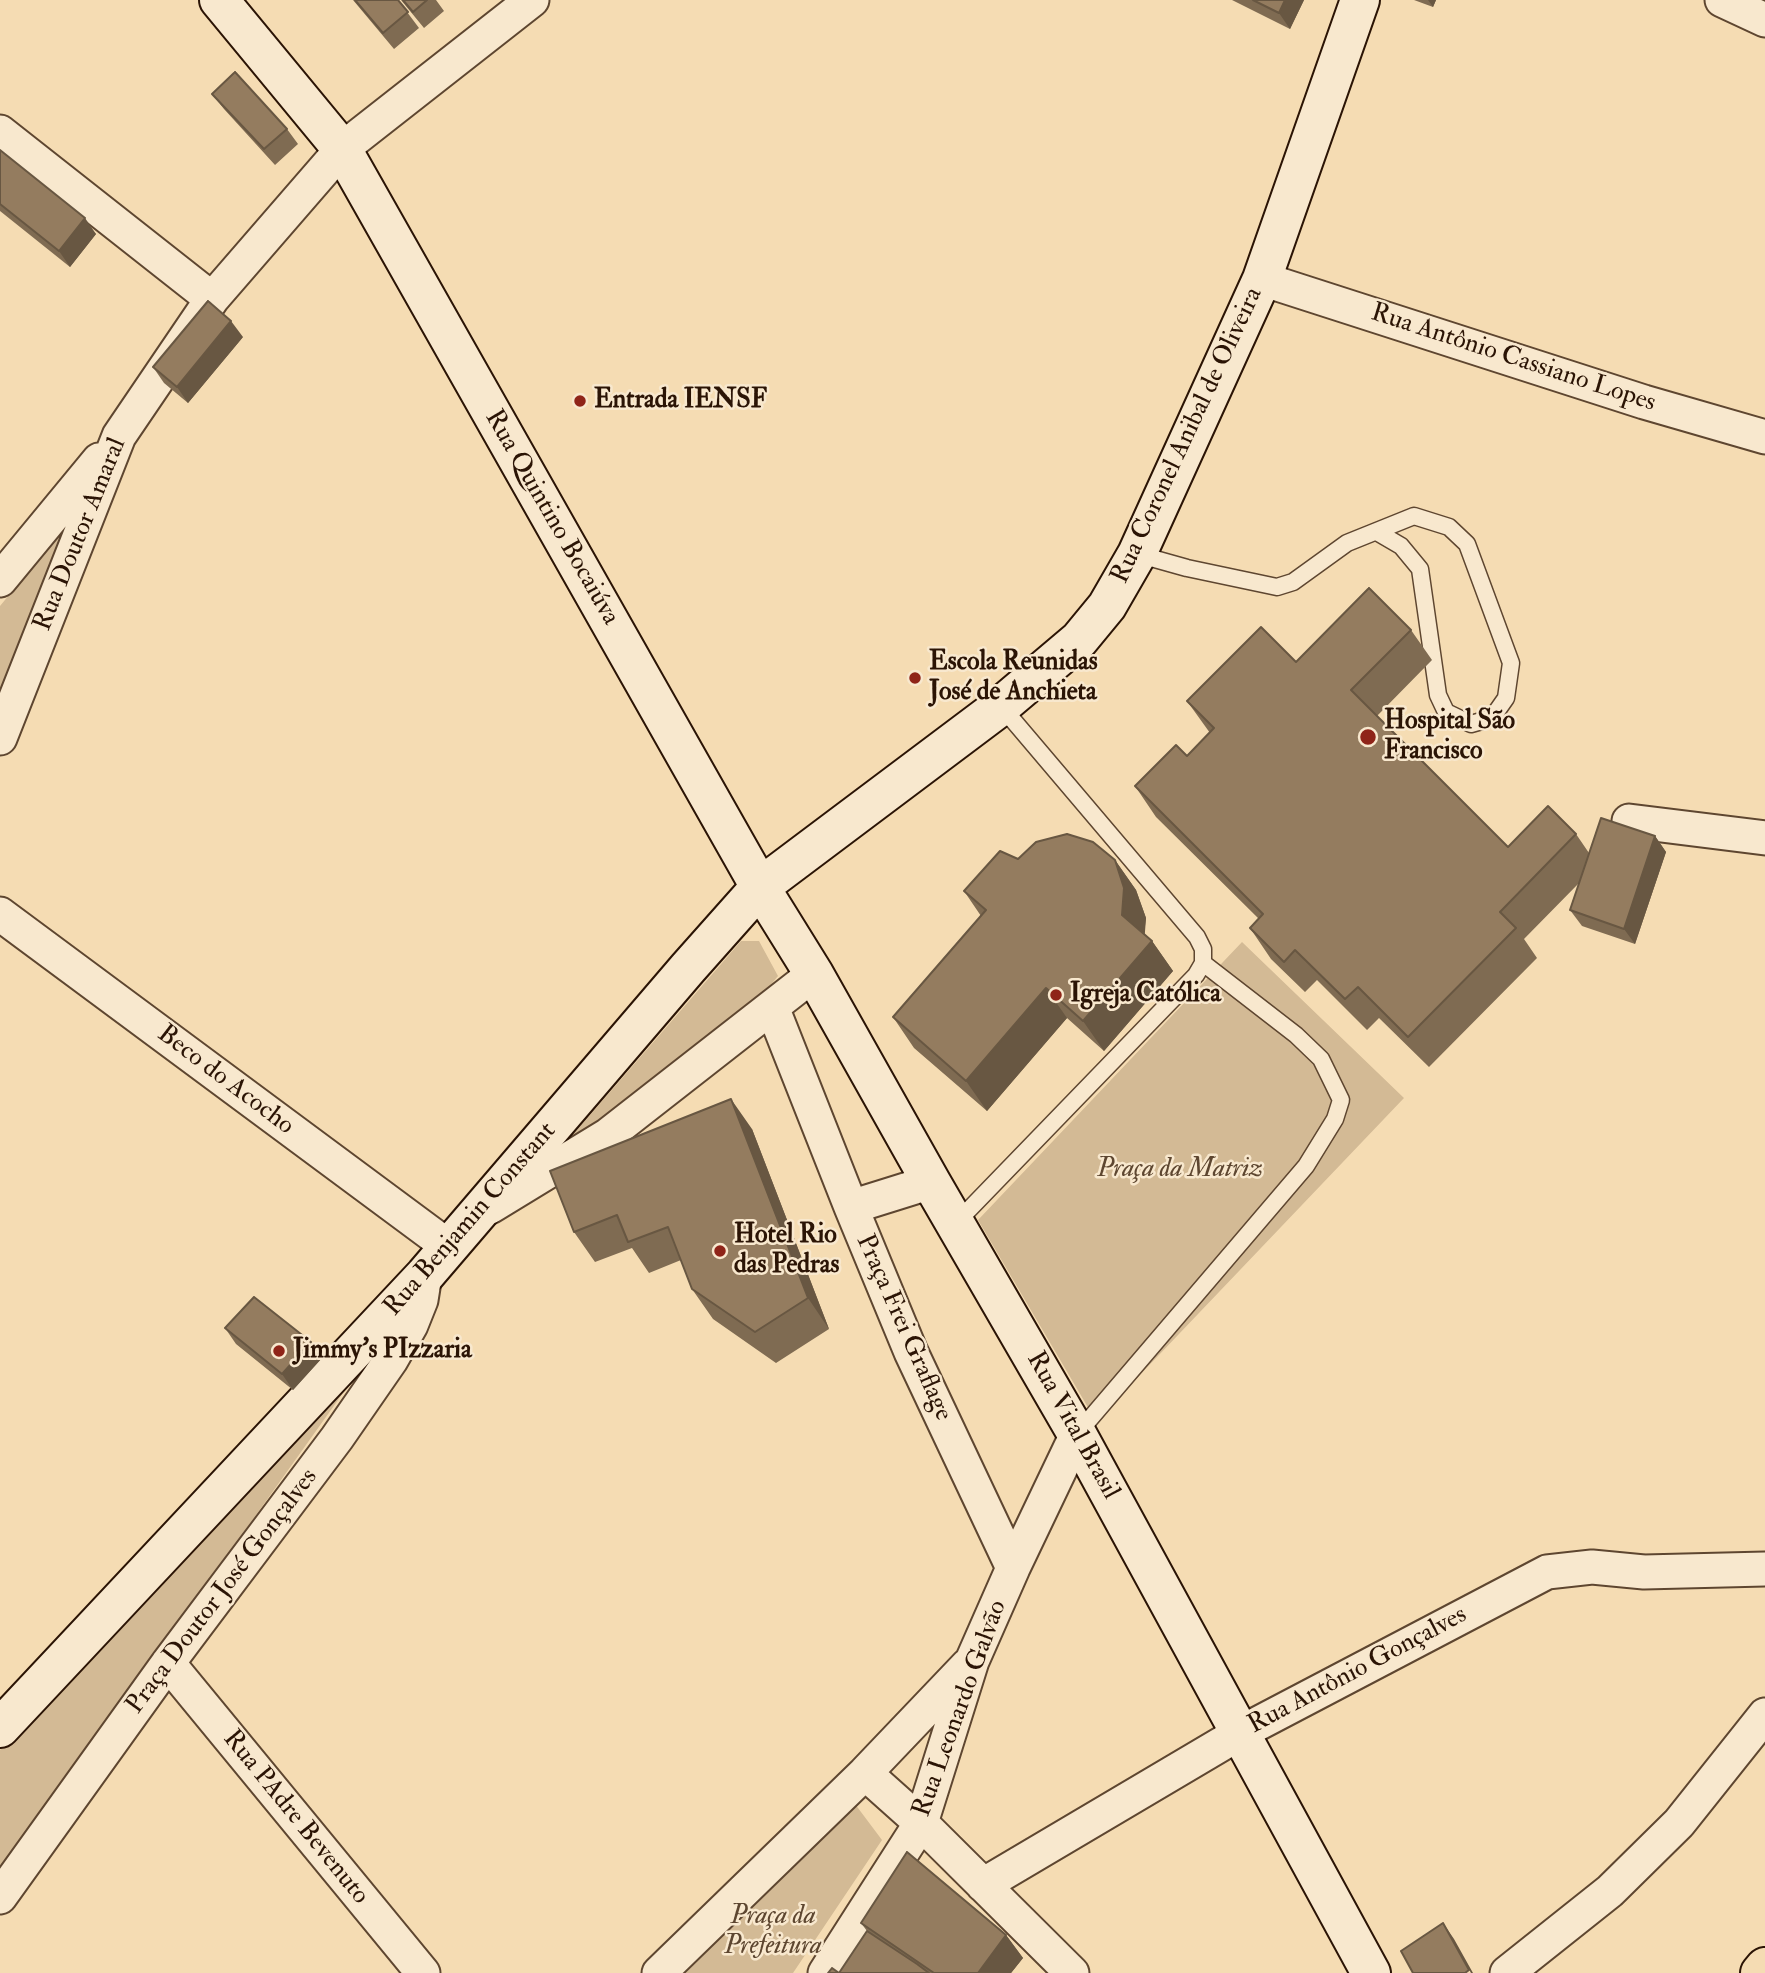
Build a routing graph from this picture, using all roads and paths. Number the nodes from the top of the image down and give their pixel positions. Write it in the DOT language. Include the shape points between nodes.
graph roads {
  1 [pos="219,0"];
  2 [pos="532,0"];
  3 [pos="1360,0"];
  4 [pos="1722,0"];
  5 [pos="1765,20"];
  6 [pos="0,132"];
  7 [pos="342,149"];
  8 [pos="1262,279"];
  9 [pos="212,299"];
  10 [pos="119,436"];
  11 [pos="1765,437"];
  12 [pos="1377,532"];
  13 [pos="1137,554"];
  14 [pos="0,580"];
  15 [pos="1001,706"];
  16 [pos="0,738"];
  17 [pos="1629,821"];
  18 [pos="1765,838"];
  19 [pos="760,887"];
  20 [pos="0,914"];
  21 [pos="1203,963"];
  22 [pos="814,974"];
  23 [pos="772,1007"];
  24 [pos="931,1182"];
  25 [pos="851,1208"];
  26 [pos="479,1214"];
  27 [pos="956,1223"];
  28 [pos="437,1261"];
  29 [pos="1077,1434"];
  30 [pos="1013,1568"];
  31 [pos="1765,1569"];
  32 [pos="972,1661"];
  33 [pos="169,1663"];
  34 [pos="1765,1715"];
  35 [pos="0,1728"];
  36 [pos="1240,1733"];
  37 [pos="865,1773"];
  38 [pos="921,1823"];
  39 [pos="983,1885"];
  40 [pos="0,1897"];
  41 [pos="422,1973"];
  42 [pos="659,1973"];
  43 [pos="825,1973"];
  44 [pos="1072,1973"];
  45 [pos="1371,1973"];
  46 [pos="1507,1973"];
  1 -- 7 [label="main road, Rua Quintino Bocaiúva"];
  2 -- 7 [label="street, Rua Doutor Amaral"];
  3 -- 8 [label="main road, Rua Coronel Anibal de Oliveira"];
  4 -- 5 [label="street"];
  6 -- 9 [label="street"];
  7 -- 9 [label="street, Rua Doutor Amaral"];
  7 -- 19 [label="main road, Rua Quintino Bocaiúva"];
  8 -- 11 [label="street, Rua Antônio Cassiano Lopes"];
  8 -- 13 [label="main road, Rua Coronel Anibal de Oliveira"];
  9 -- 10 [label="street, Rua Doutor Amaral"];
  10 -- 14 [label="street"];
  10 -- 16 [label="street, Rua Doutor Amaral"];
  12 -- 12 [label="lane" via="1401,547 1420,569 1438,695 1446,712 1471,724 1492,718 1506,698 1511,663 1467,544 1449,527 1414,516"];
  12 -- 13 [label="lane" via="1347,543 1293,582 1277,587"];
  13 -- 15 [label="main road, Rua Coronel Anibal de Oliveira" via="1107,606 1079,640"];
  15 -- 19 [label="main road, Rua Coronel Anibal de Oliveira"];
  15 -- 21 [label="lane" via="1197,937"];
  17 -- 18 [label="street"];
  19 -- 22 [label="main road, Rua Vital Brasil"];
  19 -- 26 [label="main road, Rua Benjamin Constant"];
  20 -- 28 [label="street, Beco do Acocho"];
  21 -- 27 [label="lane"];
  21 -- 29 [label="lane" via="1321,1059 1341,1100 1335,1119 1306,1166"];
  22 -- 23 [label="street"];
  22 -- 24 [label="main road, Rua Vital Brasil"];
  23 -- 25 [label="street, Praça Frei Graflage"];
  23 -- 26 [label="street" via="608,1135"];
  24 -- 25 [label="street"];
  24 -- 27 [label="main road, Rua Vital Brasil"];
  25 -- 30 [label="street, Praça Frei Graflage" via="911,1352"];
  26 -- 28 [label="main road, Rua Benjamin Constant"];
  27 -- 29 [label="main road, Rua Vital Brasil"];
  28 -- 33 [label="street, Praça Doutor José Gonçalves" via="391,1360"];
  28 -- 35 [label="main road, Rua Benjamin Constant"];
  29 -- 30 [label="street, Rua Leonardo Galvão"];
  29 -- 36 [label="main road, Rua Vital Brasil"];
  30 -- 32 [label="street, Rua Leonardo Galvão"];
  31 -- 36 [label="street, Rua Antônio Gonçalves" via="1644,1572 1592,1567 1547,1572"];
  32 -- 37 [label="street"];
  32 -- 38 [label="street, Rua Leonardo Galvão"];
  33 -- 40 [label="street, Praça Doutor José Gonçalves"];
  33 -- 41 [label="street, Rua PAdre Bevenuto"];
  34 -- 46 [label="street" via="1679,1823 1610,1891"];
  36 -- 39 [label="street, Rua Antônio Gonçalves"];
  36 -- 45 [label="main road, Rua Vital Brasil"];
  37 -- 38 [label="street"];
  37 -- 42 [label="street"];
  38 -- 39 [label="street"];
  38 -- 43 [label="street, Rua Leonardo Galvão"];
  39 -- 44 [label="street"];
}
